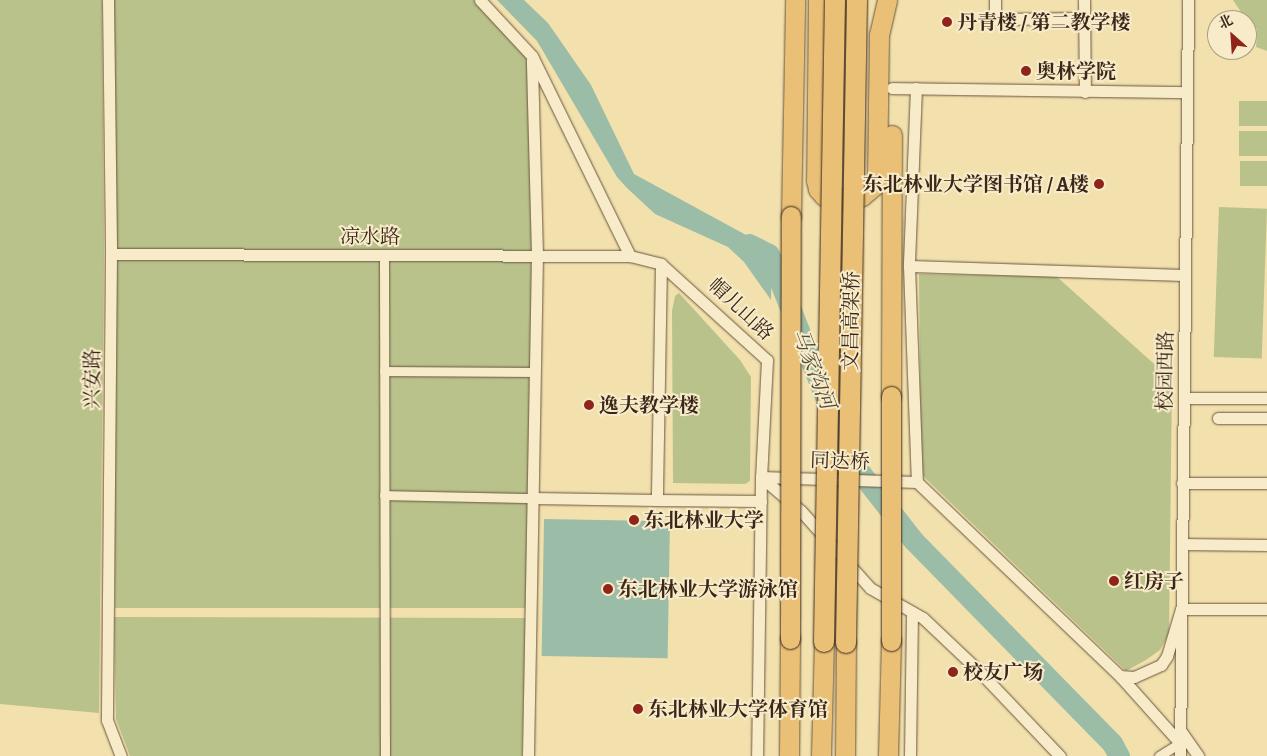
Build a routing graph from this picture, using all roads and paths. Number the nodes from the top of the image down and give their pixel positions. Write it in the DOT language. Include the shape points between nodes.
graph roads {
  1 [pos="108,0"];
  2 [pos="480,0"];
  3 [pos="794,0"];
  4 [pos="818,0"];
  5 [pos="835,0"];
  6 [pos="857,0"];
  7 [pos="887,0"];
  8 [pos="893,0"];
  9 [pos="994,0"];
  10 [pos="1084,0"];
  11 [pos="1188,0"];
  12 [pos="1084,18"];
  13 [pos="532,56"];
  14 [pos="892,88"];
  15 [pos="916,88"];
  16 [pos="1085,92"];
  17 [pos="1187,92"];
  18 [pos="111,254"];
  19 [pos="384,255"];
  20 [pos="537,255"];
  21 [pos="630,256"];
  22 [pos="661,264"];
  23 [pos="908,266"];
  24 [pos="1185,275"];
  25 [pos="384,372"];
  26 [pos="535,372"];
  27 [pos="1184,398"];
  28 [pos="1267,398"];
  29 [pos="1218,418"];
  30 [pos="1267,418"];
  31 [pos="761,476"];
  32 [pos="917,482"];
  33 [pos="1182,483"];
  34 [pos="1267,483"];
  35 [pos="384,495"];
  36 [pos="533,498"];
  37 [pos="657,500"];
  38 [pos="761,501"];
  39 [pos="1182,544"];
  40 [pos="1267,545"];
  41 [pos="1181,609"];
  42 [pos="1267,609"];
  43 [pos="912,612"];
  44 [pos="824,642"];
  45 [pos="846,642"];
  46 [pos="1120,676"];
  47 [pos="1180,730"];
  48 [pos="1180,743"];
  49 [pos="821,751"];
  50 [pos="121,756"];
  51 [pos="385,756"];
  52 [pos="528,756"];
  53 [pos="757,756"];
  54 [pos="789,756"];
  55 [pos="845,756"];
  56 [pos="888,756"];
  57 [pos="910,756"];
  58 [pos="1060,756"];
  59 [pos="1159,756"];
  60 [pos="1180,756"];
  61 [pos="1198,756"];
  1 -- 18 [label="street, 兴安路"];
  2 -- 13 [label="street"];
  3 -- 54 [label="main road, bridge"];
  4 -- 7 [label="main road" via="816,167 818,189 830,198 856,198 875,185 879,158 879,35"];
  5 -- 44 [label="highway, 文昌高架桥, bridge"];
  6 -- 45 [label="highway, 文昌高架桥, bridge"];
  8 -- 14 [label="main road"];
  9 -- 12 [label="street" via="994,19"];
  10 -- 12 [label="street"];
  11 -- 17 [label="street, 校园西路"];
  12 -- 16 [label="street"];
  13 -- 20 [label="street"];
  13 -- 21 [label="street"];
  14 -- 15 [label="street"];
  14 -- 56 [label="main road, bridge"];
  15 -- 16 [label="street"];
  15 -- 23 [label="street"];
  16 -- 17 [label="street"];
  17 -- 24 [label="street, 校园西路"];
  18 -- 19 [label="street, 凉水路"];
  18 -- 50 [label="street, 兴安路" via="107,720"];
  19 -- 20 [label="street, 凉水路"];
  19 -- 25 [label="street"];
  20 -- 21 [label="street, 凉水路"];
  20 -- 26 [label="street"];
  21 -- 22 [label="street, 帽儿山路"];
  22 -- 31 [label="street, 帽儿山路" via="767,360"];
  22 -- 37 [label="street"];
  23 -- 24 [label="street"];
  23 -- 32 [label="street"];
  24 -- 27 [label="street, 校园西路"];
  25 -- 26 [label="street"];
  25 -- 35 [label="street"];
  26 -- 36 [label="street"];
  27 -- 28 [label="street"];
  27 -- 33 [label="street, 校园西路"];
  29 -- 30 [label="street"];
  31 -- 32 [label="street, 同达桥, bridge"];
  31 -- 38 [label="street, 帽儿山路"];
  31 -- 43 [label="street" via="801,511 870,588"];
  32 -- 46 [label="street"];
  33 -- 34 [label="street"];
  33 -- 39 [label="street, 校园西路"];
  35 -- 36 [label="street"];
  35 -- 51 [label="street"];
  36 -- 37 [label="street"];
  36 -- 52 [label="street"];
  37 -- 38 [label="street"];
  38 -- 53 [label="street, 帽儿山路"];
  39 -- 40 [label="street"];
  39 -- 41 [label="street, 校园西路"];
  41 -- 42 [label="street"];
  41 -- 46 [label="street" via="1167,656 1160,665 1134,677"];
  41 -- 47 [label="street, 校园西路"];
  43 -- 57 [label="street"];
  43 -- 58 [label="street" via="923,618 978,670"];
  44 -- 49 [label="main road"];
  45 -- 55 [label="main road"];
  46 -- 48 [label="street"];
  47 -- 48 [label="street, 校园西路"];
  47 -- 61 [label="street"];
  48 -- 59 [label="street"];
  48 -- 60 [label="street, 校园西路"];
}
